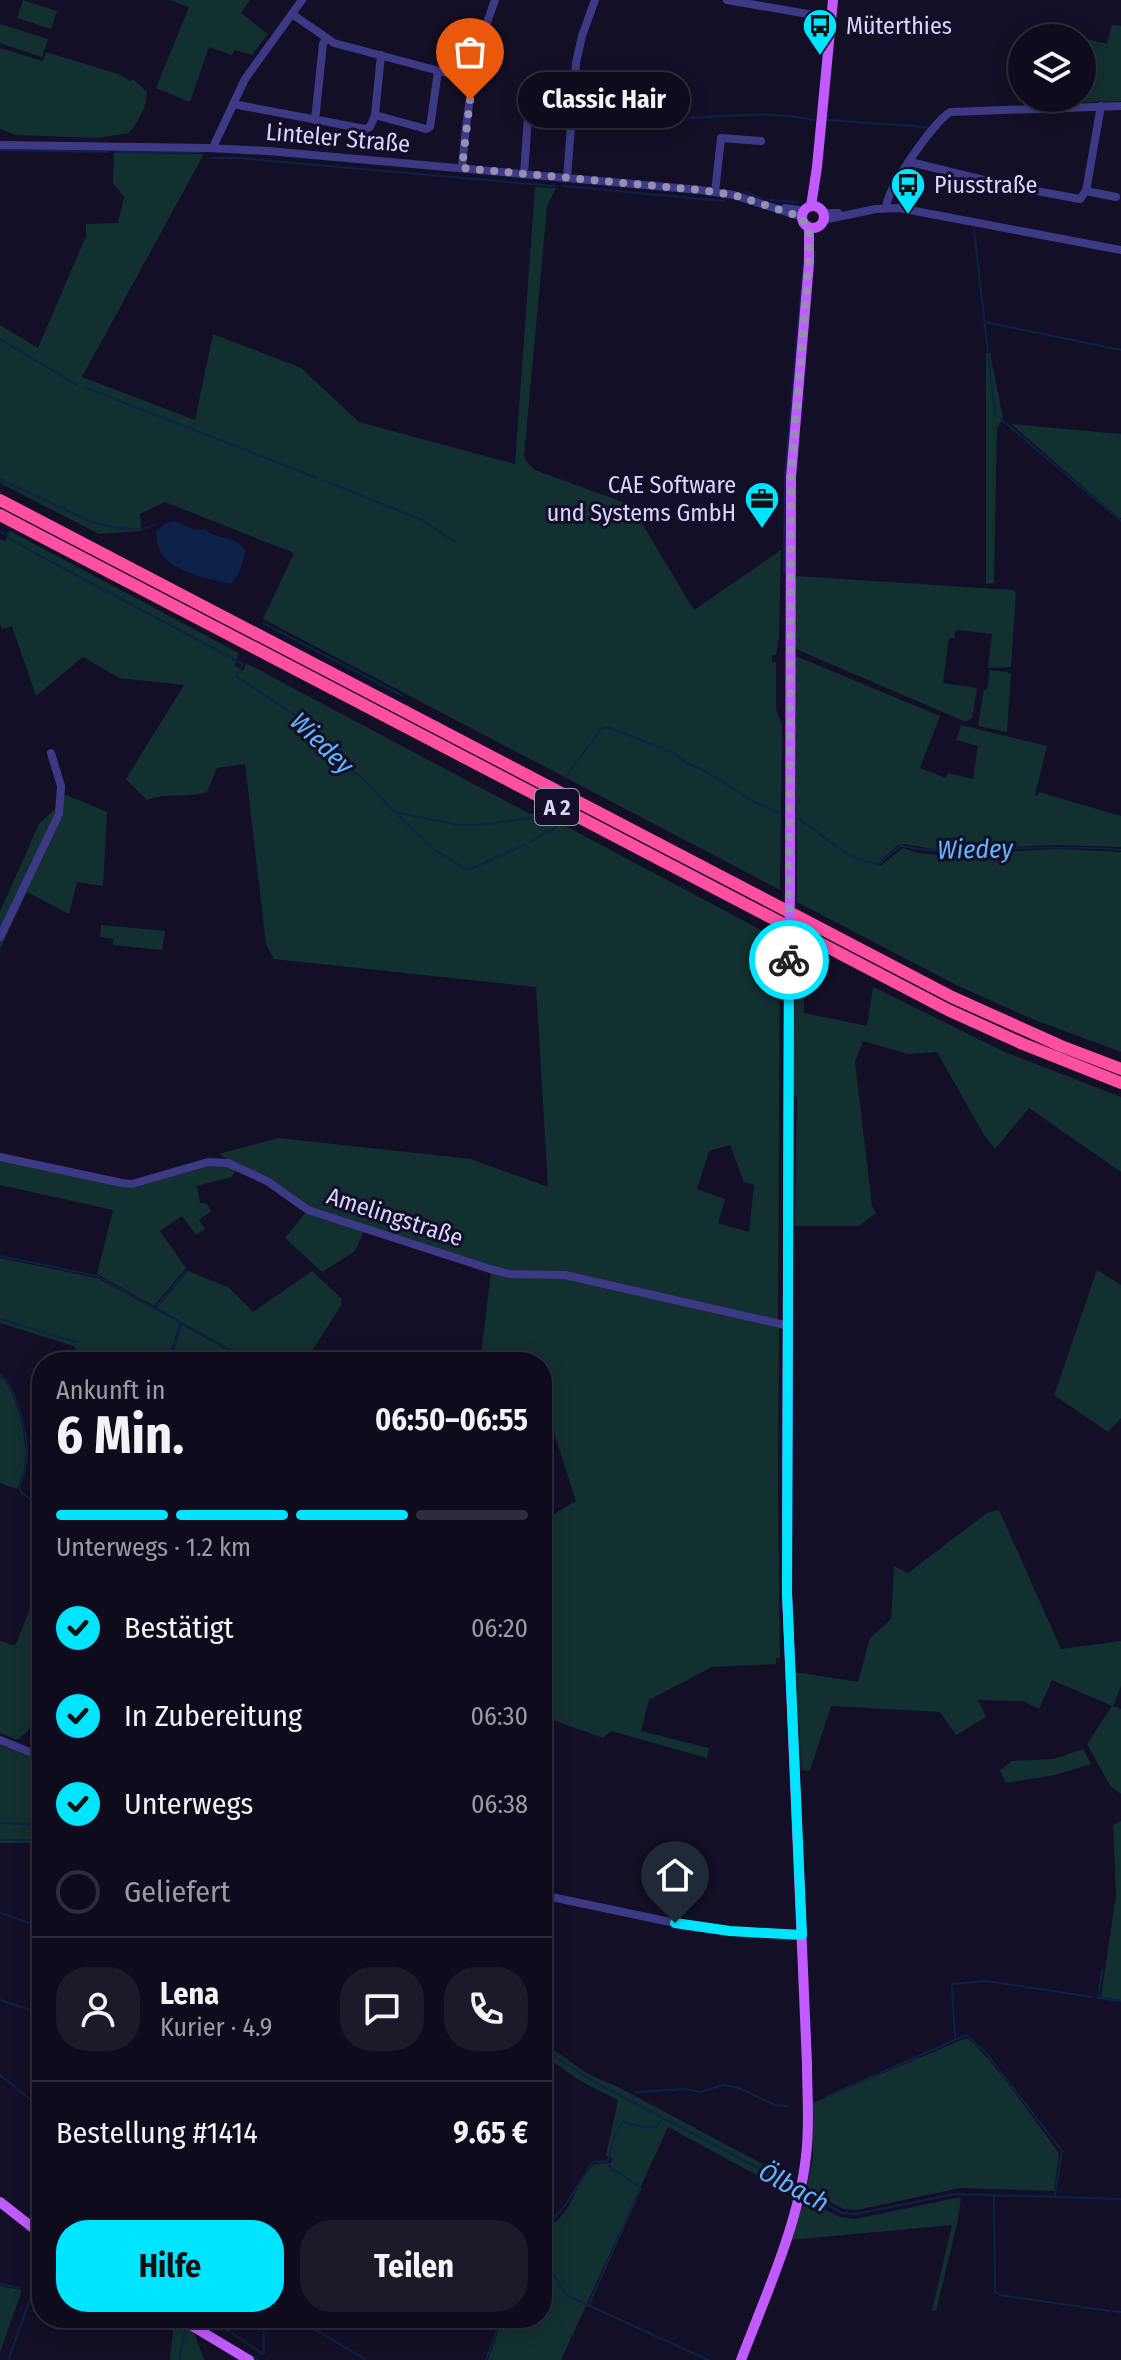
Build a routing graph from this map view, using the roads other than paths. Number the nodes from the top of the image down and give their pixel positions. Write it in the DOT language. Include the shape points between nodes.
graph roads {
  1 [pos="302,0"];
  2 [pos="495,0"];
  3 [pos="595,0"];
  4 [pos="727,0"];
  5 [pos="833,0"];
  6 [pos="756,3"];
  7 [pos="292,14"];
  8 [pos="831,18"];
  9 [pos="326,39"];
  10 [pos="381,55"];
  11 [pos="438,71"];
  12 [pos="473,80"];
  13 [pos="574,91"];
  14 [pos="634,96"];
  15 [pos="233,104"];
  16 [pos="1101,106"];
  17 [pos="1121,106"];
  18 [pos="375,115"];
  19 [pos="528,116"];
  20 [pos="315,120"];
  21 [pos="761,141"];
  22 [pos="0,145"];
  23 [pos="214,148"];
  24 [pos="910,162"];
  25 [pos="462,168"];
  26 [pos="524,174"];
  27 [pos="567,178"];
  28 [pos="1086,191"];
  29 [pos="715,192"];
  30 [pos="1116,197"];
  31 [pos="886,208"];
  32 [pos="813,216"];
  33 [pos="1121,250"];
  34 [pos="0,500"];
  35 [pos="0,515"];
  36 [pos="51,753"];
  37 [pos="0,937"];
  38 [pos="1121,1069"];
  39 [pos="1121,1083"];
  40 [pos="0,1157"];
  41 [pos="789,1326"];
  42 [pos="0,1740"];
  43 [pos="32,1753"];
  44 [pos="552,1897"];
  45 [pos="802,1935"];
  46 [pos="0,2202"];
  47 [pos="32,2227"];
  48 [pos="196,2328"];
  49 [pos="249,2360"];
  50 [pos="741,2360"];
  1 -- 7 [label="street"];
  2 -- 12 [label="street"];
  3 -- 13 [label="street" via="582,36"];
  4 -- 6 [label="street"];
  5 -- 8 [label="main road"];
  6 -- 8 [label="street"];
  7 -- 9 [label="street"];
  7 -- 15 [label="street"];
  8 -- 32 [label="main road"];
  9 -- 10 [label="street"];
  9 -- 20 [label="street"];
  10 -- 11 [label="street"];
  10 -- 18 [label="street"];
  11 -- 12 [label="street"];
  11 -- 18 [label="street" via="430,127"];
  12 -- 25 [label="street"];
  13 -- 14 [label="street"];
  13 -- 27 [label="street"];
  15 -- 20 [label="street"];
  15 -- 23 [label="street"];
  16 -- 17 [label="street"];
  16 -- 24 [label="street" via="950,112"];
  16 -- 28 [label="street"];
  18 -- 20 [label="street" via="365,129"];
  19 -- 26 [label="street"];
  21 -- 29 [label="street" via="721,138"];
  22 -- 23 [label="street, Linteler Straße"];
  23 -- 25 [label="street, Linteler Straße"];
  24 -- 28 [label="street" via="1076,199"];
  24 -- 31 [label="street"];
  25 -- 26 [label="street, Linteler Straße"];
  26 -- 27 [label="street, Linteler Straße"];
  27 -- 29 [label="street, Linteler Straße"];
  28 -- 30 [label="street"];
  29 -- 32 [label="street, Linteler Straße"];
  31 -- 32 [label="street, Linteler Straße"];
  31 -- 33 [label="street, Linteler Straße"];
  32 -- 41 [label="main road, bridge" via="791,477"];
  34 -- 38 [label="highway, A 2" via="940,990"];
  35 -- 39 [label="highway, A 2" via="948,1010"];
  36 -- 37 [label="street" via="61,786 59,814"];
  40 -- 41 [label="street, Amelingstraße" via="132,1184 208,1162 228,1163 267,1181 308,1210 490,1269 565,1275"];
  41 -- 45 [label="main road" via="787,1593"];
  42 -- 43 [label="street"];
  44 -- 45 [label="street" via="675,1923"];
  45 -- 50 [label="main road" via="807,2136 800,2190"];
  46 -- 47 [label="main road"];
  48 -- 49 [label="main road"];
}
